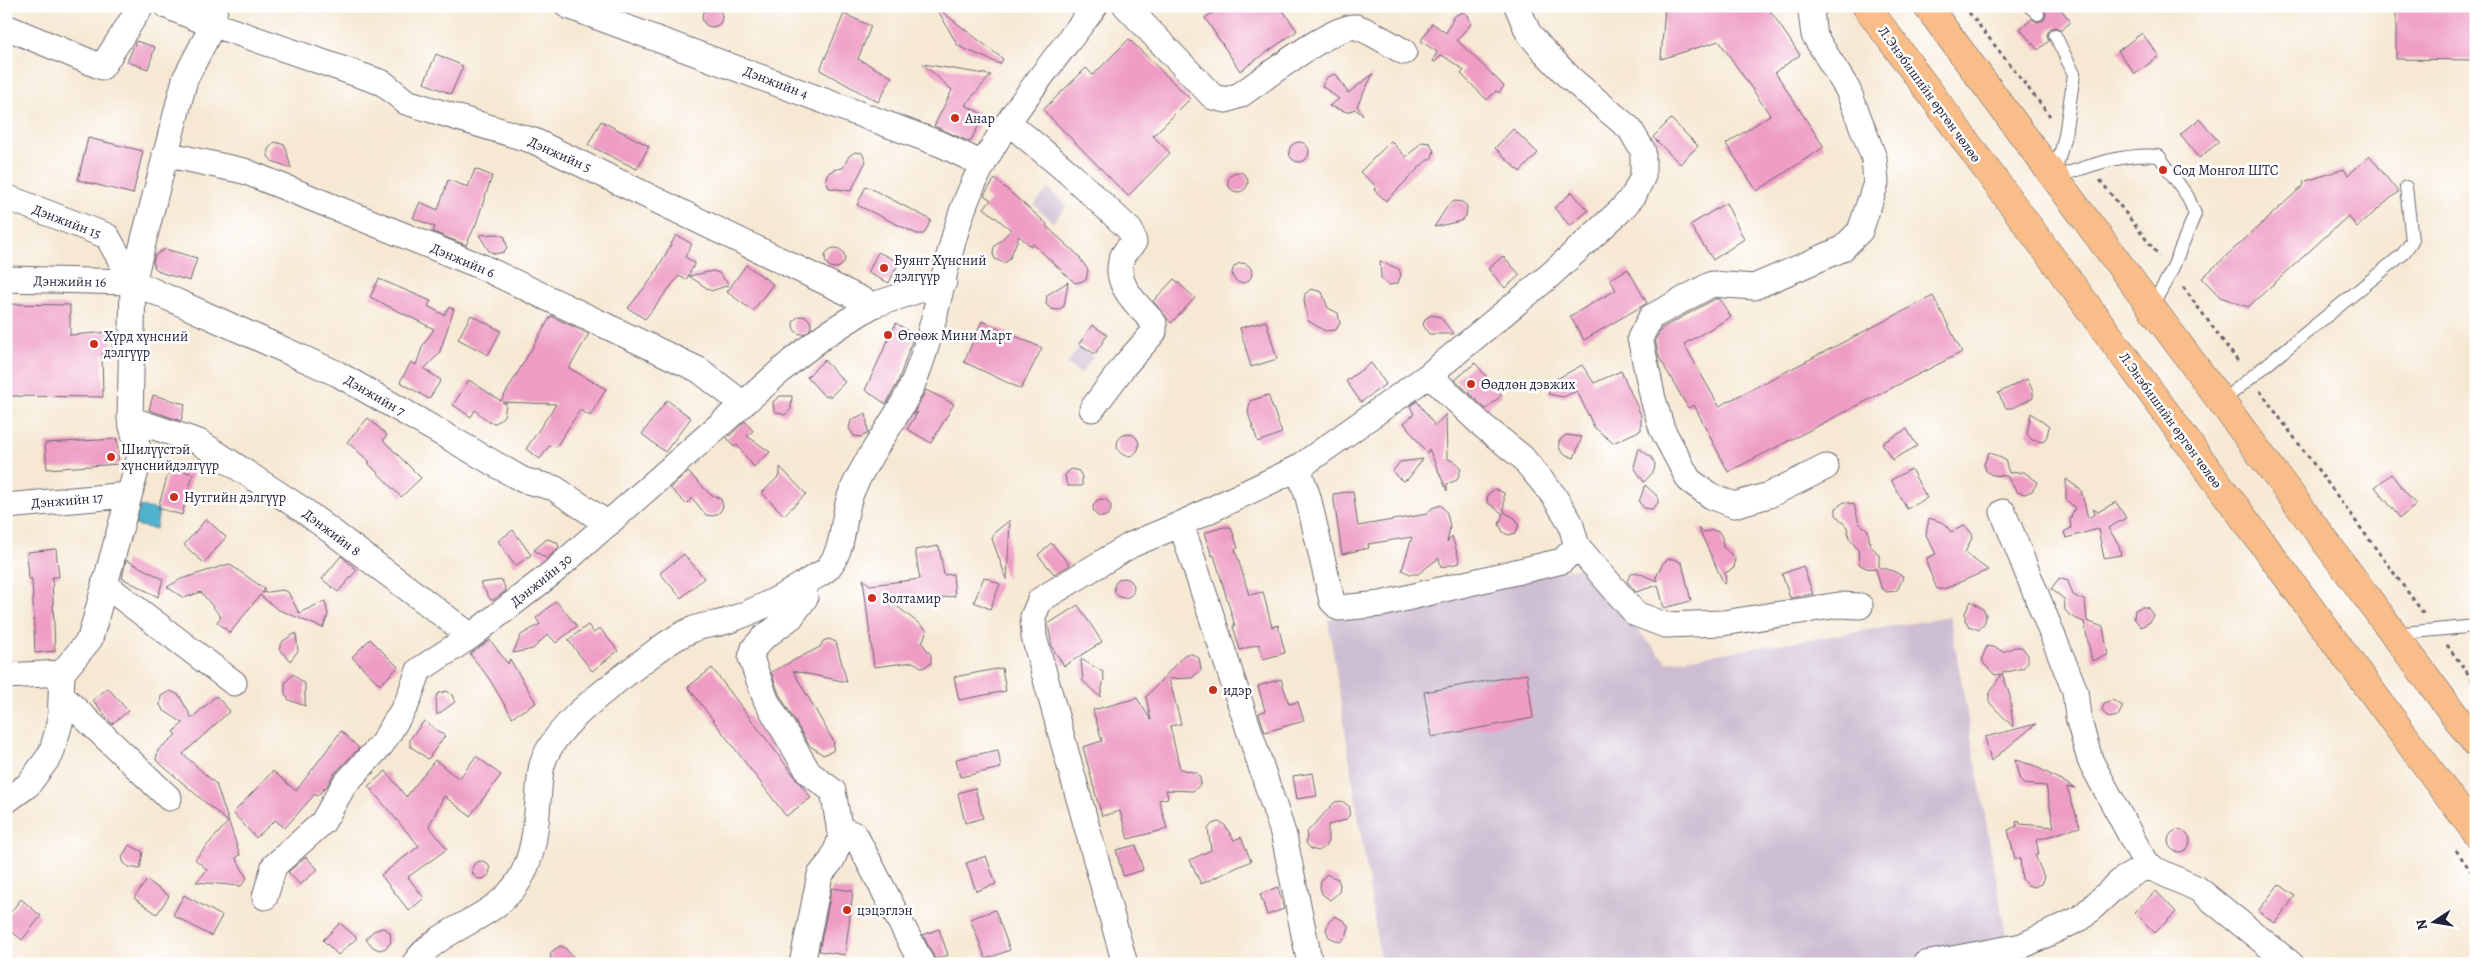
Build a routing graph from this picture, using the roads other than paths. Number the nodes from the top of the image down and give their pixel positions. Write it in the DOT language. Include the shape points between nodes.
graph roads {
  1 [pos="142,6"];
  2 [pos="167,6"];
  3 [pos="568,6"];
  4 [pos="1095,6"];
  5 [pos="1126,6"];
  6 [pos="1517,6"];
  7 [pos="1816,6"];
  8 [pos="1866,6"];
  9 [pos="1927,6"];
  10 [pos="214,15"];
  11 [pos="6,27"];
  12 [pos="2055,35"];
  13 [pos="1404,52"];
  14 [pos="1008,122"];
  15 [pos="165,154"];
  16 [pos="982,164"];
  17 [pos="2054,178"];
  18 [pos="2406,187"];
  19 [pos="6,197"];
  20 [pos="6,280"];
  21 [pos="133,282"];
  22 [pos="944,282"];
  23 [pos="873,305"];
  24 [pos="2151,308"];
  25 [pos="1429,375"];
  26 [pos="2221,402"];
  27 [pos="744,404"];
  28 [pos="1092,409"];
  29 [pos="130,419"];
  30 [pos="1826,467"];
  31 [pos="1298,468"];
  32 [pos="128,495"];
  33 [pos="6,506"];
  34 [pos="2003,512"];
  35 [pos="608,524"];
  36 [pos="1181,524"];
  37 [pos="1577,546"];
  38 [pos="104,584"];
  39 [pos="802,585"];
  40 [pos="1860,606"];
  41 [pos="2476,626"];
  42 [pos="2394,634"];
  43 [pos="471,636"];
  44 [pos="6,676"];
  45 [pos="234,683"];
  46 [pos="62,684"];
  47 [pos="2476,744"];
  48 [pos="8,798"];
  49 [pos="169,798"];
  50 [pos="839,828"];
  51 [pos="2476,833"];
  52 [pos="2147,866"];
  53 [pos="265,897"];
  54 [pos="414,964"];
  55 [pos="802,964"];
  56 [pos="922,964"];
  57 [pos="1124,964"];
  58 [pos="1310,964"];
  59 [pos="1925,964"];
  60 [pos="2291,964"];
  1 -- 11 [label="street" via="102,67"];
  2 -- 10 [label="street, Дэнжийн 5"];
  3 -- 16 [label="street, Дэнжийн 4" via="943,145"];
  4 -- 14 [label="street"];
  5 -- 13 [label="street" via="1214,97 1226,100 1240,95 1341,30 1356,28"];
  6 -- 25 [label="street" via="1528,32 1542,49 1570,78 1630,129 1642,151 1643,176 1634,195 1621,210 1548,277"];
  7 -- 30 [label="street" via="1811,13 1814,35 1848,90 1874,158 1876,184 1860,231 1842,249 1754,287 1712,284 1651,318 1640,338 1662,429 1689,480 1711,496 1734,505 1769,495"];
  8 -- 51 [label="main road, Л.Энэбишийн өргөн чөлөө"];
  9 -- 17 [label="main road"];
  10 -- 15 [label="street" via="185,79"];
  10 -- 23 [label="street, Дэнжийн 5" via="275,44 382,83 406,102 534,141"];
  12 -- 17 [label="lane" via="2074,74 2065,135"];
  14 -- 16 [label="street"];
  14 -- 28 [label="street" via="1130,230 1134,242 1122,257 1121,273 1127,295 1154,323 1154,332"];
  15 -- 21 [label="street"];
  15 -- 27 [label="street, Дэнжийн 6" via="244,171 480,266 699,370"];
  16 -- 22 [label="street" via="951,249"];
  17 -- 24 [label="main road"];
  17 -- 24 [label="lane" via="2089,166 2140,155 2159,156 2188,197 2195,214 2171,272"];
  18 -- 26 [label="lane" via="2412,241 2403,254"];
  19 -- 21 [label="street, Дэнжийн 15" via="107,236"];
  20 -- 21 [label="street, Дэнжийн 16"];
  21 -- 29 [label="street"];
  21 -- 35 [label="street, Дэнжийн 7" via="338,374 523,480 554,488"];
  22 -- 23 [label="street"];
  22 -- 39 [label="street" via="931,331 910,388 851,493 844,537 828,568"];
  23 -- 27 [label="street, Дэнжийн 30" via="792,360"];
  24 -- 26 [label="main road"];
  25 -- 31 [label="street"];
  25 -- 37 [label="street" via="1483,426 1522,457 1554,496 1570,522"];
  26 -- 42 [label="main road"];
  27 -- 35 [label="street, Дэнжийн 30"];
  29 -- 32 [label="street" via="140,456"];
  29 -- 43 [label="street, Дэнжийн 8" via="200,442 302,510"];
  31 -- 36 [label="street"];
  31 -- 37 [label="street" via="1332,601 1339,608 1381,604 1562,561"];
  32 -- 33 [label="street, Дэнжийн 17"];
  32 -- 38 [label="street"];
  34 -- 52 [label="street" via="2075,691 2078,717 2090,760"];
  35 -- 43 [label="street, Дэнжийн 30"];
  36 -- 57 [label="street" via="1131,544 1040,600 1033,617 1034,637"];
  36 -- 58 [label="street" via="1284,836"];
  37 -- 40 [label="street" via="1636,614 1665,625 1723,623 1839,605"];
  38 -- 45 [label="street"];
  38 -- 46 [label="street" via="90,639"];
  39 -- 50 [label="street" via="805,598 791,616 763,638 750,658 766,700 809,773 833,790"];
  39 -- 54 [label="street" via="758,609 726,622 694,629 655,652 570,721 552,743 542,766 531,848 520,879 488,913 438,940 420,954"];
  41 -- 42 [label="lane"];
  42 -- 47 [label="main road"];
  43 -- 53 [label="street, Дэнжийн 30" via="419,670 407,703 382,744 344,785 323,822 274,866"];
  44 -- 46 [label="street"];
  46 -- 48 [label="street" via="60,723 51,754 28,785"];
  46 -- 49 [label="street"];
  50 -- 55 [label="street" via="841,838 832,860 820,875"];
  50 -- 56 [label="street" via="855,835"];
  52 -- 59 [label="street" via="2122,880 2081,918 2022,946"];
  52 -- 60 [label="street" via="2198,889"];
}
